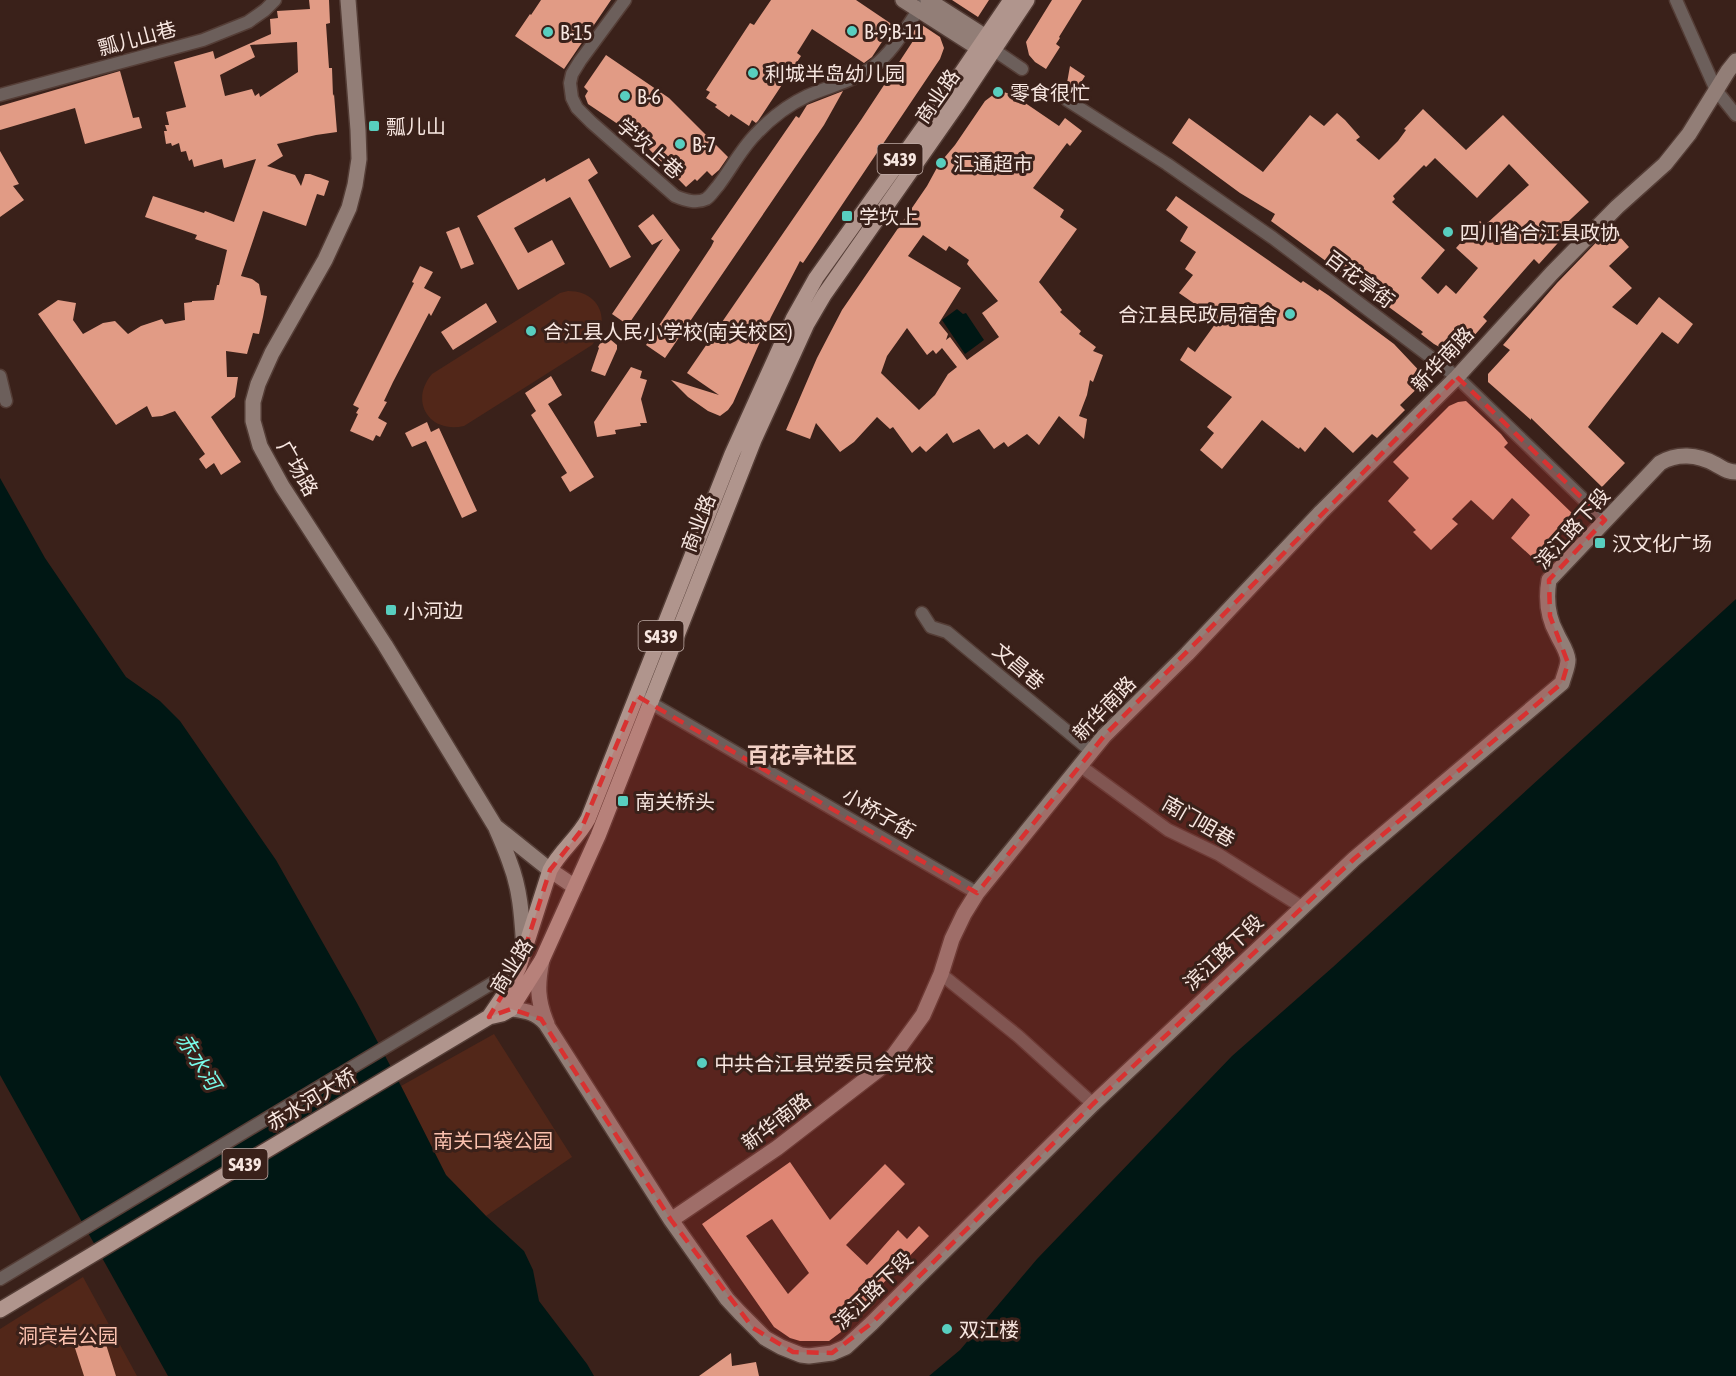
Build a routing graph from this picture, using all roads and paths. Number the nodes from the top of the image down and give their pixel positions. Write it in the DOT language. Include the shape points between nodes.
graph roads {
  1 [pos="275,0"];
  2 [pos="348,0"];
  3 [pos="625,0"];
  4 [pos="903,0"];
  5 [pos="1011,0"];
  6 [pos="1027,0"];
  7 [pos="1676,0"];
  8 [pos="924,3"];
  9 [pos="986,45"];
  10 [pos="1736,62"];
  11 [pos="1023,69"];
  12 [pos="1716,90"];
  13 [pos="0,95"];
  14 [pos="1067,100"];
  15 [pos="1736,115"];
  16 [pos="0,376"];
  17 [pos="1457,377"];
  18 [pos="6,401"];
  19 [pos="1736,472"];
  20 [pos="1605,520"];
  21 [pos="922,613"];
  22 [pos="644,699"];
  23 [pos="1091,752"];
  24 [pos="1079,765"];
  25 [pos="495,826"];
  26 [pos="550,870"];
  27 [pos="574,887"];
  28 [pos="976,893"];
  29 [pos="1302,907"];
  30 [pos="542,960"];
  31 [pos="521,961"];
  32 [pos="941,974"];
  33 [pos="511,1009"];
  34 [pos="489,1017"];
  35 [pos="551,1032"];
  36 [pos="1094,1104"];
  37 [pos="671,1220"];
  38 [pos="0,1279"];
  39 [pos="0,1310"];
  1 -- 13 [label="street, 瓢儿山巷" via="248,22 203,40"];
  2 -- 25 [label="main road, 广场路" via="358,130 355,185 325,260 258,384 253,421 260,446 282,486"];
  3 -- 8 [label="street, 学坎上巷" via="572,74 572,98 591,122 675,196 699,202 708,198 752,138 784,109 874,67"];
  4 -- 8 [label="main road"];
  5 -- 9 [label="main road, 商业路 / S439"];
  6 -- 9 [label="main road, 商业路 / S439"];
  7 -- 12 [label="street"];
  8 -- 9 [label="main road"];
  9 -- 11 [label="street"];
  9 -- 22 [label="main road, 商业路 / S439" via="807,324"];
  10 -- 12 [label="main road, 新华南路"];
  12 -- 15 [label="street"];
  12 -- 17 [label="main road, 新华南路" via="1665,164 1552,273"];
  14 -- 17 [label="street, 百花亭街" via="1267,234"];
  16 -- 18 [label="street"];
  17 -- 20 [label="street, 百花亭街"];
  17 -- 23 [label="main road, 新华南路" via="1321,512"];
  19 -- 20 [label="main road, 滨江路下段" via="1725,471 1708,460 1683,455 1670,457"];
  20 -- 29 [label="main road, 滨江路下段" via="1549,580 1546,594 1550,616 1566,649 1568,663 1562,682"];
  21 -- 23 [label="street, 文昌巷" via="931,627 951,635"];
  22 -- 26 [label="main road, 商业路 / S439" via="588,819"];
  22 -- 27 [label="main road, 商业路 / S439" via="598,836"];
  22 -- 28 [label="street, 小桥子街"];
  23 -- 24 [label="main road, 新华南路"];
  24 -- 28 [label="main road, 新华南路"];
  24 -- 29 [label="street, 南门咀巷" via="1168,830 1218,854"];
  25 -- 26 [label="main road, 广场路"];
  25 -- 31 [label="main road" via="519,896"];
  26 -- 27 [label="main road, 广场路"];
  26 -- 31 [label="main road, 商业路 / S439"];
  27 -- 30 [label="main road, 商业路 / S439"];
  28 -- 32 [label="main road, 新华南路" via="952,939"];
  29 -- 36 [label="main road, 滨江路下段"];
  30 -- 33 [label="main road, 商业路 / S439"];
  30 -- 35 [label="main road" via="538,996"];
  31 -- 34 [label="main road, 商业路 / S439"];
  31 -- 38 [label="street, 赤水河大桥" via="478,993"];
  32 -- 36 [label="street"];
  32 -- 37 [label="main road, 新华南路" via="915,1029 878,1070 777,1148"];
  33 -- 34 [label="main road, 商业路"];
  33 -- 35 [label="main road" via="537,1015"];
  34 -- 39 [label="main road, 赤水河大桥 / S439"];
  35 -- 37 [label="main road"];
  36 -- 37 [label="main road, 滨江路下段" via="872,1323 846,1347 832,1353 801,1355 765,1338 727,1299"];
}
